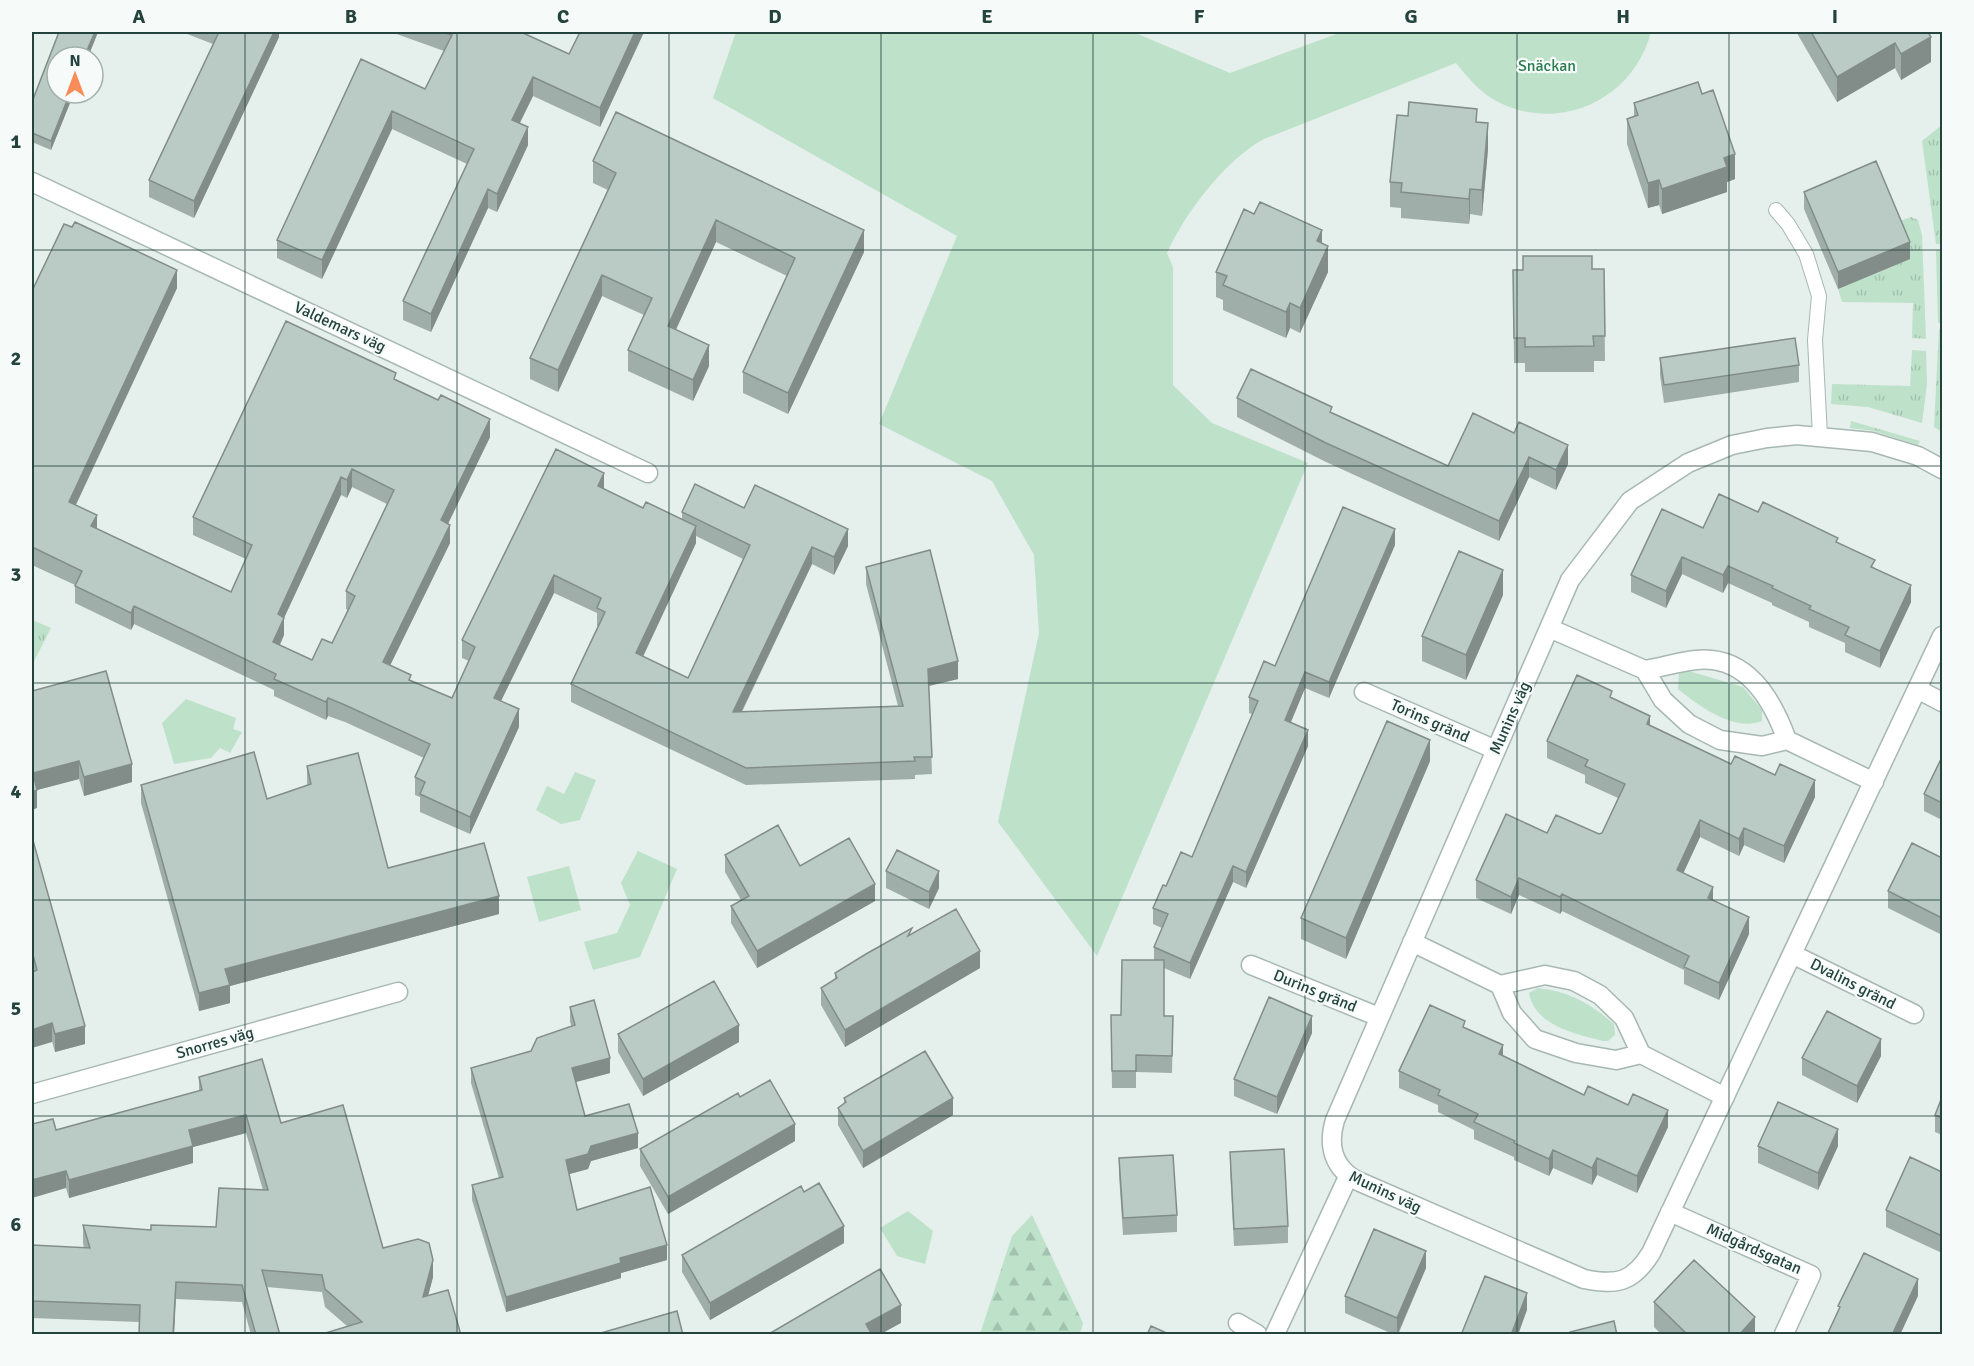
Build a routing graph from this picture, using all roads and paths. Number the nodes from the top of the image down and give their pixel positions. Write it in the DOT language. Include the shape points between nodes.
graph roads {
  1 [pos="32,182"];
  2 [pos="1776,210"];
  3 [pos="1820,436"];
  4 [pos="1942,469"];
  5 [pos="648,473"];
  6 [pos="1549,628"];
  7 [pos="1942,636"];
  8 [pos="1645,670"];
  9 [pos="1917,689"];
  10 [pos="1364,692"];
  11 [pos="1942,702"];
  12 [pos="1787,740"];
  13 [pos="1496,750"];
  14 [pos="1874,782"];
  15 [pos="1412,942"];
  16 [pos="1792,954"];
  17 [pos="1251,965"];
  18 [pos="1500,985"];
  19 [pos="398,992"];
  20 [pos="1914,1014"];
  21 [pos="1379,1017"];
  22 [pos="1641,1054"];
  23 [pos="32,1094"];
  24 [pos="1725,1097"];
  25 [pos="1348,1177"];
  26 [pos="1670,1212"];
  27 [pos="1238,1323"];
  28 [pos="1257,1335"];
  29 [pos="1275,1335"];
  30 [pos="1784,1335"];
  1 -- 5 [label="street, Valdemars väg"];
  2 -- 3 [label="lane" via="1806,254 1819,296 1815,340"];
  3 -- 4 [label="street, Munins väg" via="1872,442 1918,456"];
  3 -- 6 [label="street, Munins väg" via="1767,438 1732,445 1688,463 1630,501 1570,580"];
  6 -- 8 [label="street"];
  6 -- 13 [label="street, Munins väg"];
  7 -- 9 [label="street, Munins väg"];
  8 -- 12 [label="street" via="1663,700 1689,724 1720,740 1762,746"];
  8 -- 12 [label="street" via="1698,660 1722,662 1754,680 1775,708"];
  9 -- 11 [label="street"];
  9 -- 14 [label="street, Munins väg"];
  10 -- 13 [label="street, Torins gränd"];
  12 -- 14 [label="street"];
  13 -- 15 [label="street, Munins väg"];
  14 -- 16 [label="street, Munins väg"];
  15 -- 18 [label="street"];
  15 -- 21 [label="street, Munins väg"];
  16 -- 20 [label="street, Dvalins gränd"];
  16 -- 24 [label="street, Munins väg"];
  17 -- 21 [label="street, Durins gränd"];
  18 -- 22 [label="street" via="1512,1013 1535,1039 1576,1053 1616,1060"];
  18 -- 22 [label="street" via="1545,975 1574,981 1600,995 1624,1018"];
  19 -- 23 [label="street, Snorres väg"];
  21 -- 25 [label="street, Munins väg" via="1333,1128 1335,1162"];
  22 -- 24 [label="street"];
  24 -- 26 [label="street, Munins väg"];
  25 -- 26 [label="street, Munins väg" via="1568,1273 1603,1283 1617,1282 1640,1270"];
  25 -- 29 [label="street"];
  26 -- 30 [label="street, Midgårdsgatan" via="1811,1275"];
  27 -- 28 [label="street"];
}
